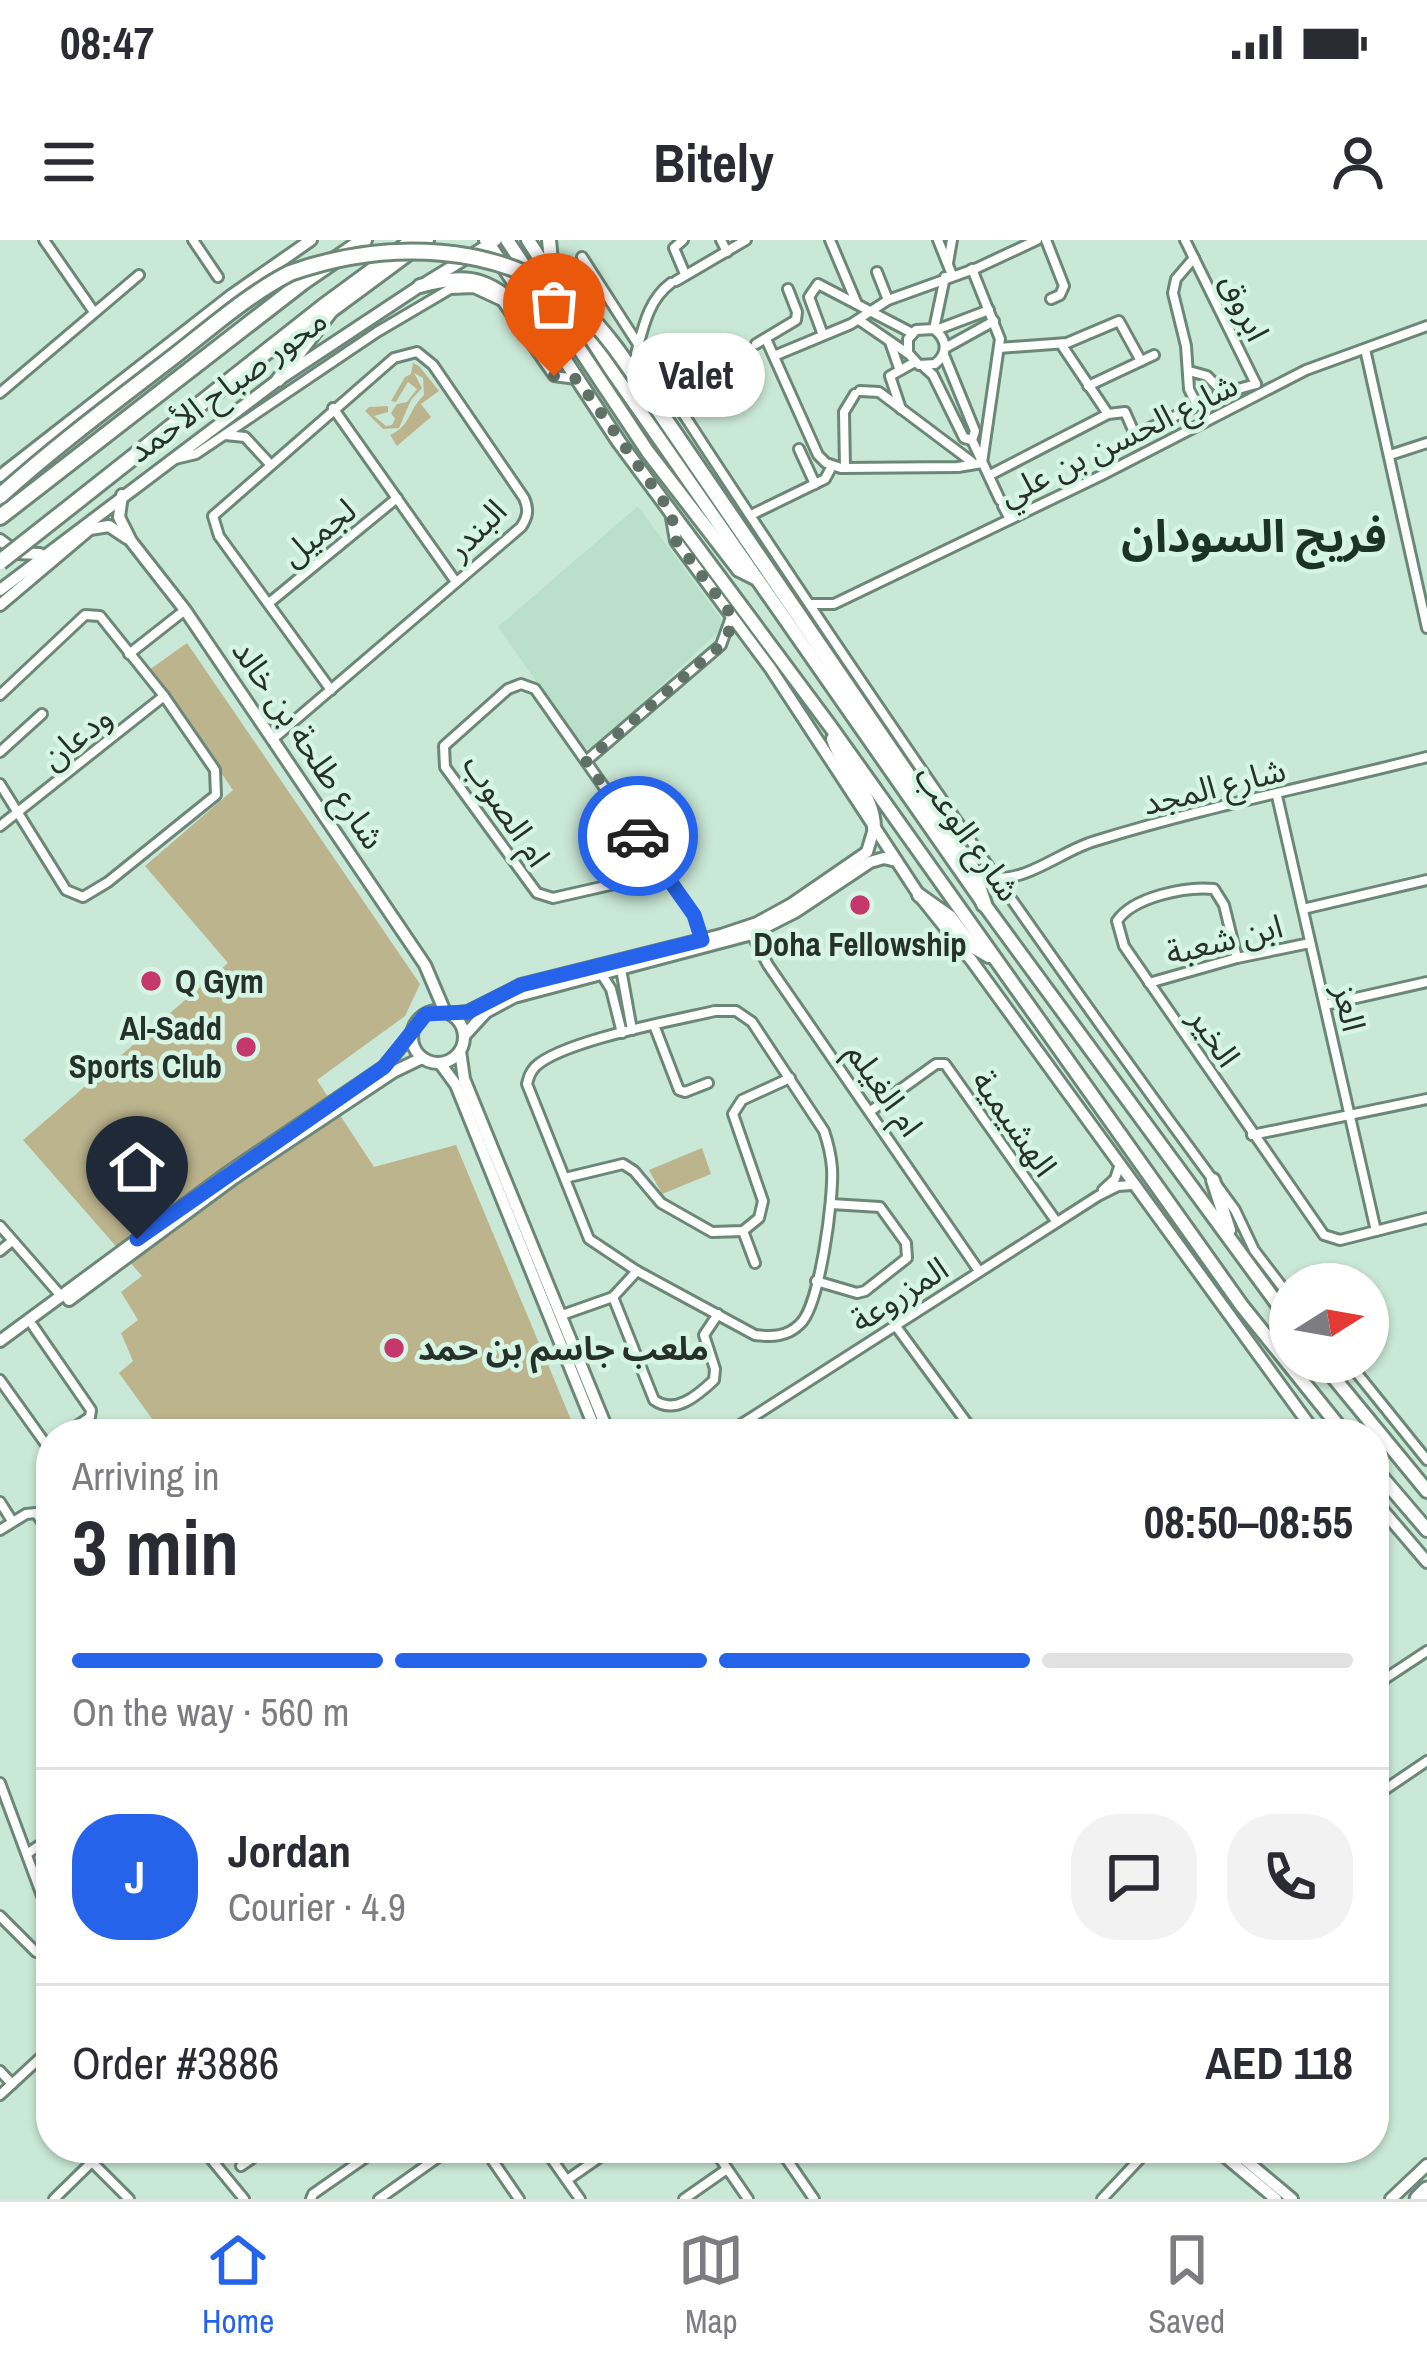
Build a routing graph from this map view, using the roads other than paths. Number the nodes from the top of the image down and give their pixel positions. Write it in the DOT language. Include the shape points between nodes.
graph roads {
  1 [pos="44,240"];
  2 [pos="193,240"];
  3 [pos="311,240"];
  4 [pos="364,240"];
  5 [pos="528,240"];
  6 [pos="549,240"];
  7 [pos="683,240"];
  8 [pos="721,240"];
  9 [pos="746,240"];
  10 [pos="830,240"];
  11 [pos="938,240"];
  12 [pos="952,240"];
  13 [pos="1041,240"];
  14 [pos="1185,240"];
  15 [pos="423,241"];
  16 [pos="490,241"];
  17 [pos="510,245"];
  18 [pos="727,252"];
  19 [pos="581,257"];
  20 [pos="1194,258"];
  21 [pos="948,264"];
  22 [pos="503,266"];
  23 [pos="971,269"];
  24 [pos="877,272"];
  25 [pos="139,275"];
  26 [pos="948,276"];
  27 [pos="218,277"];
  28 [pos="678,280"];
  29 [pos="555,284"];
  30 [pos="420,286"];
  31 [pos="788,289"];
  32 [pos="1052,299"];
  33 [pos="888,300"];
  34 [pos="811,302"];
  35 [pos="857,304"];
  36 [pos="795,307"];
  37 [pos="989,310"];
  38 [pos="94,312"];
  39 [pos="870,312"];
  40 [pos="859,320"];
  41 [pos="994,321"];
  42 [pos="1427,326"];
  43 [pos="935,329"];
  44 [pos="912,334"];
  45 [pos="549,335"];
  46 [pos="824,335"];
  47 [pos="766,339"];
  48 [pos="889,340"];
  49 [pos="756,344"];
  50 [pos="1061,344"];
  51 [pos="637,345"];
  52 [pos="999,347"];
  53 [pos="1365,349"];
  54 [pos="945,351"];
  55 [pos="908,353"];
  56 [pos="1154,355"];
  57 [pos="774,356"];
  58 [pos="1141,361"];
  59 [pos="919,364"];
  60 [pos="610,368"];
  61 [pos="632,368"];
  62 [pos="899,368"];
  63 [pos="1189,371"];
  64 [pos="577,379"];
  65 [pos="278,380"];
  66 [pos="658,380"];
  67 [pos="1256,384"];
  68 [pos="1088,386"];
  69 [pos="1,391"];
  70 [pos="1224,393"];
  71 [pos="1261,394"];
  72 [pos="1197,405"];
  73 [pos="333,408"];
  74 [pos="901,409"];
  75 [pos="1108,414"];
  76 [pos="224,436"];
  77 [pos="972,440"];
  78 [pos="1427,443"];
  79 [pos="799,449"];
  80 [pos="1390,454"];
  81 [pos="168,460"];
  82 [pos="977,462"];
  83 [pos="269,463"];
  84 [pos="832,466"];
  85 [pos="845,468"];
  86 [pos="3,472"];
  87 [pos="990,476"];
  88 [pos="815,484"];
  89 [pos="0,492"];
  90 [pos="122,495"];
  91 [pos="397,498"];
  92 [pos="671,512"];
  93 [pos="751,515"];
  94 [pos="0,517"];
  95 [pos="1010,520"];
  96 [pos="0,540"];
  97 [pos="131,542"];
  98 [pos="45,553"];
  99 [pos="0,562"];
  100 [pos="756,578"];
  101 [pos="457,582"];
  102 [pos="0,590"];
  103 [pos="269,603"];
  104 [pos="0,604"];
  105 [pos="811,604"];
  106 [pos="834,604"];
  107 [pos="185,610"];
  108 [pos="730,613"];
  109 [pos="825,625"];
  110 [pos="1427,628"];
  111 [pos="753,642"];
  112 [pos="721,645"];
  113 [pos="129,654"];
  114 [pos="331,690"];
  115 [pos="0,694"];
  116 [pos="164,696"];
  117 [pos="42,714"];
  118 [pos="830,726"];
  119 [pos="273,739"];
  120 [pos="0,752"];
  121 [pos="1427,757"];
  122 [pos="586,761"];
  123 [pos="0,784"];
  124 [pos="1277,796"];
  125 [pos="18,815"];
  126 [pos="0,826"];
  127 [pos="874,828"];
  128 [pos="896,861"];
  129 [pos="664,873"];
  130 [pos="1018,877"];
  131 [pos="993,878"];
  132 [pos="1427,880"];
  133 [pos="919,895"];
  134 [pos="1010,902"];
  135 [pos="984,904"];
  136 [pos="1303,909"];
  137 [pos="751,930"];
  138 [pos="1310,943"];
  139 [pos="703,944"];
  140 [pos="992,957"];
  141 [pos="1237,958"];
  142 [pos="621,969"];
  143 [pos="601,974"];
  144 [pos="1427,982"];
  145 [pos="433,983"];
  146 [pos="1149,983"];
  147 [pos="619,998"];
  148 [pos="1324,1005"];
  149 [pos="448,1013"];
  150 [pos="654,1025"];
  151 [pos="414,1028"];
  152 [pos="627,1032"];
  153 [pos="464,1036"];
  154 [pos="460,1051"];
  155 [pos="422,1058"];
  156 [pos="440,1063"];
  157 [pos="790,1078"];
  158 [pos="708,1083"];
  159 [pos="1427,1099"];
  160 [pos="872,1110"];
  161 [pos="1349,1115"];
  162 [pos="1252,1135"];
  163 [pos="1119,1167"];
  164 [pos="565,1178"];
  165 [pos="1213,1180"];
  166 [pos="1132,1185"];
  167 [pos="1099,1196"];
  168 [pos="831,1204"];
  169 [pos="1427,1218"];
  170 [pos="1056,1222"];
  171 [pos="0,1226"];
  172 [pos="743,1231"];
  173 [pos="1376,1232"];
  174 [pos="12,1241"];
  175 [pos="1237,1248"];
  176 [pos="0,1251"];
  177 [pos="754,1263"];
  178 [pos="1269,1270"];
  179 [pos="637,1271"];
  180 [pos="980,1271"];
  181 [pos="816,1282"];
  182 [pos="1269,1293"];
  183 [pos="613,1297"];
  184 [pos="64,1299"];
  185 [pos="718,1314"];
  186 [pos="562,1315"];
  187 [pos="896,1325"];
  188 [pos="33,1326"];
  189 [pos="0,1346"];
  190 [pos="0,1380"];
  191 [pos="1338,1383"];
  192 [pos="1365,1383"];
  193 [pos="1321,1406"];
  194 [pos="87,1419"];
  195 [pos="591,1419"];
  196 [pos="603,1419"];
  197 [pos="749,1419"];
  198 [pos="965,1419"];
  199 [pos="1305,1419"];
  200 [pos="1328,1419"];
  201 [pos="1332,1419"];
  202 [pos="1368,1419"];
  203 [pos="36,1430"];
  204 [pos="1389,1444"];
  205 [pos="1427,1460"];
  206 [pos="1389,1486"];
  207 [pos="1427,1490"];
  208 [pos="0,1502"];
  209 [pos="36,1514"];
  210 [pos="1389,1518"];
  211 [pos="12,1521"];
  212 [pos="0,1530"];
  213 [pos="1427,1530"];
  214 [pos="1427,1562"];
  215 [pos="1427,1652"];
  216 [pos="1389,1676"];
  217 [pos="1427,1761"];
  218 [pos="0,1783"];
  219 [pos="1389,1787"];
  220 [pos="36,1848"];
  221 [pos="27,1854"];
  222 [pos="36,1879"];
  223 [pos="0,1916"];
  224 [pos="36,1952"];
  225 [pos="36,2062"];
  226 [pos="0,2071"];
  227 [pos="12,2084"];
  228 [pos="0,2095"];
  229 [pos="89,2163"];
  230 [pos="103,2163"];
  231 [pos="214,2163"];
  232 [pos="245,2163"];
  233 [pos="357,2163"];
  234 [pos="430,2163"];
  235 [pos="494,2163"];
  236 [pos="555,2163"];
  237 [pos="591,2163"];
  238 [pos="723,2163"];
  239 [pos="789,2163"];
  240 [pos="1136,2163"];
  241 [pos="1233,2163"];
  242 [pos="1249,2163"];
  243 [pos="1427,2165"];
  244 [pos="241,2166"];
  245 [pos="727,2169"];
  246 [pos="567,2180"];
  247 [pos="1427,2190"];
  248 [pos="54,2199"];
  249 [pos="129,2199"];
  250 [pos="244,2199"];
  251 [pos="311,2199"];
  252 [pos="379,2199"];
  253 [pos="519,2199"];
  254 [pos="580,2199"];
  255 [pos="684,2199"];
  256 [pos="748,2199"];
  257 [pos="814,2199"];
  258 [pos="1102,2199"];
  259 [pos="1276,2199"];
  260 [pos="1292,2199"];
  261 [pos="1391,2199"];
  262 [pos="1418,2199"];
  1 -- 38 [label="street"];
  2 -- 27 [label="street"];
  3 -- 86 [label="street, محور صباح الأحمد"];
  4 -- 94 [label="highway, محور صباح الأحمد, bridge"];
  5 -- 29 [label="main road, شارع الوعب"];
  6 -- 29 [label="main road"];
  7 -- 28 [label="street" via="674,248"];
  8 -- 18 [label="street"];
  9 -- 18 [label="street"];
  10 -- 35 [label="street"];
  11 -- 21 [label="street"];
  12 -- 21 [label="street"];
  13 -- 23 [label="street"];
  13 -- 32 [label="street" via="1064,286"];
  14 -- 20 [label="street, ابروق"];
  15 -- 65 [label="main road" via="331,311"];
  15 -- 99 [label="highway, محور صباح الأحمد, bridge" via="323,307"];
  16 -- 22 [label="main road, شارع الوعب"];
  16 -- 30 [label="street, محور صباح الأحمد"];
  17 -- 22 [label="main road" via="501,252"];
  17 -- 100 [label="main road" via="648,452 739,570"];
  18 -- 28 [label="street"];
  19 -- 51 [label="street, شارع الوعب"];
  20 -- 63 [label="street" via="1174,293"];
  20 -- 67 [label="street, ابروق"];
  21 -- 26 [label="street"];
  22 -- 45 [label="main road, شارع الوعب"];
  23 -- 26 [label="street"];
  23 -- 37 [label="street"];
  24 -- 33 [label="street"];
  25 -- 38 [label="street"];
  26 -- 33 [label="street"];
  26 -- 43 [label="street"];
  28 -- 51 [label="street" via="658,296"];
  29 -- 60 [label="main road, شارع الوعب"];
  30 -- 45 [label="main road" via="483,281"];
  30 -- 65 [label="street, محور صباح الأحمد"];
  31 -- 36 [label="street"];
  33 -- 39 [label="street"];
  34 -- 35 [label="street" via="811,289 822,284"];
  34 -- 36 [label="street"];
  34 -- 46 [label="street"];
  35 -- 39 [label="street"];
  36 -- 47 [label="street" via="793,323"];
  37 -- 41 [label="street"];
  37 -- 43 [label="street"];
  38 -- 69 [label="street"];
  39 -- 40 [label="street"];
  39 -- 44 [label="street"];
  40 -- 46 [label="street"];
  40 -- 48 [label="street"];
  41 -- 52 [label="street"];
  41 -- 54 [label="street"];
  42 -- 53 [label="street, شارع الحسن بن علي"];
  43 -- 44 [label="street"];
  43 -- 54 [label="street"];
  44 -- 55 [label="street"];
  45 -- 64 [label="main road, شارع الوعب"];
  46 -- 57 [label="street"];
  47 -- 49 [label="street"];
  47 -- 57 [label="street"];
  48 -- 55 [label="street"];
  48 -- 62 [label="street"];
  50 -- 52 [label="street"];
  50 -- 58 [label="street" via="1119,321"];
  50 -- 68 [label="street"];
  51 -- 61 [label="street"];
  51 -- 66 [label="street, شارع الوعب"];
  52 -- 82 [label="street"];
  53 -- 71 [label="street, شارع الحسن بن علي"];
  53 -- 80 [label="street"];
  54 -- 59 [label="street" via="935,364"];
  54 -- 77 [label="street"];
  55 -- 59 [label="street"];
  56 -- 58 [label="street"];
  57 -- 84 [label="street" via="818,455"];
  58 -- 68 [label="street"];
  59 -- 62 [label="street"];
  59 -- 77 [label="street"];
  60 -- 61 [label="street"];
  60 -- 100 [label="main road, شارع الوعب"];
  61 -- 66 [label="street"];
  62 -- 74 [label="street" via="890,380"];
  63 -- 70 [label="street"];
  63 -- 72 [label="street"];
  64 -- 76 [label="street" via="554,376 496,296 459,287"];
  64 -- 92 [label="main road, شارع الوعب"];
  65 -- 81 [label="street, محور صباح الأحمد"];
  66 -- 93 [label="street, شارع الوعب"];
  67 -- 70 [label="street"];
  67 -- 71 [label="street, ابروق"];
  68 -- 75 [label="street"];
  70 -- 72 [label="street"];
  71 -- 95 [label="street, شارع الحسن بن علي"];
  72 -- 75 [label="street" via="1139,433 1125,412"];
  73 -- 83 [label="street, البندر"];
  73 -- 91 [label="street"];
  73 -- 101 [label="street, البندر" via="399,355 417,352 433,365 527,505 521,527"];
  74 -- 82 [label="street"];
  74 -- 85 [label="street" via="879,392 858,393 844,412"];
  75 -- 87 [label="street"];
  76 -- 81 [label="street"];
  76 -- 83 [label="street" via="245,437"];
  77 -- 82 [label="street"];
  78 -- 80 [label="street"];
  79 -- 88 [label="street"];
  80 -- 110 [label="street"];
  81 -- 90 [label="street, محور صباح الأحمد"];
  82 -- 85 [label="street"];
  82 -- 87 [label="street"];
  83 -- 103 [label="street, البندر" via="213,516"];
  84 -- 85 [label="street"];
  84 -- 88 [label="street"];
  86 -- 89 [label="street"];
  87 -- 95 [label="street"];
  88 -- 93 [label="street"];
  89 -- 135 [label="highway, bridge" via="270,284 310,264 417,244 467,251 532,276 594,322 649,396 972,869"];
  90 -- 97 [label="street, شارع طلحة بن خالد" via="119,517"];
  90 -- 98 [label="street, محور صباح الأحمد"];
  91 -- 101 [label="street"];
  91 -- 103 [label="street, لجميل"];
  92 -- 108 [label="street, شارع الوعب" via="676,541"];
  92 -- 118 [label="main road, شارع الوعب"];
  93 -- 105 [label="street, شارع الوعب"];
  95 -- 106 [label="street, شارع الحسن بن علي"];
  96 -- 98 [label="street" via="17,553"];
  97 -- 104 [label="street, شارع طلحة بن خالد" via="114,528 94,527"];
  97 -- 107 [label="street, شارع طلحة بن خالد"];
  98 -- 102 [label="street, محور صباح الأحمد"];
  100 -- 135 [label="main road, شارع الوعب"];
  101 -- 114 [label="street, البندر"];
  103 -- 114 [label="street, البندر"];
  105 -- 106 [label="street, شارع الحسن بن علي"];
  105 -- 109 [label="street, شارع الوعب"];
  106 -- 109 [label="street"];
  107 -- 113 [label="street"];
  107 -- 119 [label="street, شارع طلحة بن خالد"];
  108 -- 111 [label="street, شارع الوعب"];
  108 -- 112 [label="street"];
  109 -- 131 [label="street, شارع الوعب"];
  111 -- 112 [label="street"];
  111 -- 127 [label="street, شارع الوعب"];
  112 -- 122 [label="street"];
  113 -- 115 [label="street" via="100,616 85,615"];
  113 -- 116 [label="street"];
  114 -- 119 [label="street, البندر"];
  116 -- 125 [label="street, ودعان"];
  116 -- 125 [label="street" via="215,770 216,795 83,897 66,890"];
  117 -- 120 [label="street"];
  118 -- 127 [label="main road" via="839,757 872,807"];
  118 -- 140 [label="main road, شارع الوعب"];
  119 -- 145 [label="street, شارع طلحة بن خالد"];
  121 -- 124 [label="street, شارع المجد"];
  122 -- 129 [label="street, ام الصوب"];
  122 -- 129 [label="street, ام الصوب" via="535,688 521,684 442,752 537,893 553,898"];
  123 -- 125 [label="street"];
  124 -- 130 [label="street, شارع المجد" via="1090,842"];
  124 -- 136 [label="street, العز"];
  125 -- 126 [label="street, ودعان"];
  127 -- 128 [label="street, شارع الوعب"];
  127 -- 137 [label="street" via="867,852"];
  128 -- 133 [label="street, شارع الوعب"];
  128 -- 137 [label="street" via="870,862 795,912"];
  129 -- 139 [label="street, ام الصوب" via="694,915"];
  130 -- 131 [label="street, شارع المجد"];
  130 -- 134 [label="street"];
  131 -- 134 [label="street, شارع الوعب"];
  132 -- 136 [label="street"];
  133 -- 140 [label="main road"];
  133 -- 163 [label="street, شارع الوعب"];
  134 -- 165 [label="street, شارع الوعب"];
  135 -- 175 [label="main road, شارع الوعب"];
  136 -- 138 [label="street, العز"];
  137 -- 139 [label="street"];
  137 -- 160 [label="street, ام الغيلم"];
  138 -- 141 [label="street, ابن شعبة"];
  138 -- 148 [label="street, العز"];
  139 -- 142 [label="street"];
  139 -- 149 [label="street" via="521,985 468,1012"];
  140 -- 193 [label="main road, شارع الوعب"];
  141 -- 146 [label="street, ابن شعبة"];
  141 -- 146 [label="street, الخير" via="1214,890 1137,904 1121,914 1117,931"];
  142 -- 143 [label="street"];
  142 -- 147 [label="street"];
  143 -- 147 [label="street"];
  143 -- 153 [label="street" via="514,997"];
  144 -- 148 [label="street"];
  145 -- 149 [label="street, شارع طلحة بن خالد"];
  145 -- 151 [label="street"];
  146 -- 162 [label="street, الخير"];
  147 -- 152 [label="street"];
  148 -- 161 [label="street, العز"];
  149 -- 151 [label="street" via="426,1014"];
  149 -- 153 [label="street"];
  150 -- 152 [label="street"];
  150 -- 157 [label="street" via="736,1011"];
  150 -- 158 [label="street" via="679,1090"];
  151 -- 155 [label="street"];
  151 -- 184 [label="street" via="384,1067"];
  152 -- 164 [label="street" via="560,1054 530,1074 529,1094"];
  153 -- 154 [label="street"];
  154 -- 156 [label="street"];
  154 -- 186 [label="street" via="464,1079"];
  155 -- 156 [label="street"];
  155 -- 184 [label="street"];
  156 -- 195 [label="street" via="456,1085"];
  157 -- 168 [label="street" via="824,1131"];
  157 -- 172 [label="street" via="742,1100 734,1114 763,1201 759,1218"];
  159 -- 161 [label="street"];
  160 -- 170 [label="street, الهشيمية" via="945,1064"];
  160 -- 180 [label="street, ام الغيلم"];
  161 -- 162 [label="street"];
  161 -- 173 [label="street, العز"];
  162 -- 173 [label="street, الخير" via="1327,1238"];
  163 -- 166 [label="street, شارع الوعب"];
  163 -- 167 [label="street, المزروعة"];
  164 -- 172 [label="street" via="623,1164 661,1203 712,1232"];
  164 -- 179 [label="street" via="589,1238"];
  165 -- 175 [label="main road"];
  165 -- 178 [label="street, شارع الوعب"];
  166 -- 167 [label="street, المزروعة"];
  166 -- 199 [label="street, شارع الوعب"];
  167 -- 170 [label="street, المزروعة"];
  168 -- 181 [label="street"];
  168 -- 181 [label="street" via="880,1207 908,1258 865,1291"];
  169 -- 173 [label="street, الخير"];
  170 -- 180 [label="street, المزروعة"];
  171 -- 174 [label="street"];
  172 -- 177 [label="street"];
  174 -- 176 [label="street"];
  174 -- 184 [label="street"];
  175 -- 182 [label="main road, شارع الوعب"];
  179 -- 183 [label="street"];
  179 -- 185 [label="street"];
  180 -- 187 [label="street, المزروعة"];
  181 -- 185 [label="street" via="806,1318 783,1335 755,1335"];
  183 -- 185 [label="street" via="654,1400 668,1407 715,1381 704,1335"];
  183 -- 186 [label="street"];
  184 -- 188 [label="street"];
  184 -- 189 [label="street"];
  186 -- 196 [label="street"];
  187 -- 197 [label="street, المزروعة"];
  187 -- 198 [label="street"];
  188 -- 189 [label="street"];
  188 -- 194 [label="street" via="92,1409"];
  190 -- 203 [label="street"];
  191 -- 202 [label="main road"];
  192 -- 205 [label="street"];
  193 -- 200 [label="main road"];
  193 -- 201 [label="main road, شارع الوعب"];
  204 -- 207 [label="main road"];
  206 -- 213 [label="main road"];
  208 -- 211 [label="street"];
  209 -- 211 [label="street"];
  210 -- 214 [label="street"];
  211 -- 212 [label="street"];
  215 -- 216 [label="street"];
  217 -- 219 [label="street"];
  218 -- 221 [label="street"];
  220 -- 221 [label="street"];
  221 -- 222 [label="street"];
  223 -- 224 [label="street"];
  225 -- 227 [label="street"];
  226 -- 227 [label="street"];
  227 -- 228 [label="street"];
  229 -- 248 [label="street"];
  230 -- 249 [label="street"];
  231 -- 250 [label="street"];
  232 -- 244 [label="street"];
  233 -- 251 [label="street"];
  234 -- 252 [label="street"];
  235 -- 253 [label="street"];
  236 -- 246 [label="street"];
  237 -- 246 [label="street"];
  238 -- 245 [label="street"];
  239 -- 257 [label="street"];
  240 -- 258 [label="street"];
  241 -- 259 [label="street"];
  242 -- 260 [label="street"];
  243 -- 261 [label="street"];
  245 -- 255 [label="street"];
  245 -- 256 [label="street"];
  246 -- 254 [label="street"];
  247 -- 262 [label="highway"];
}
